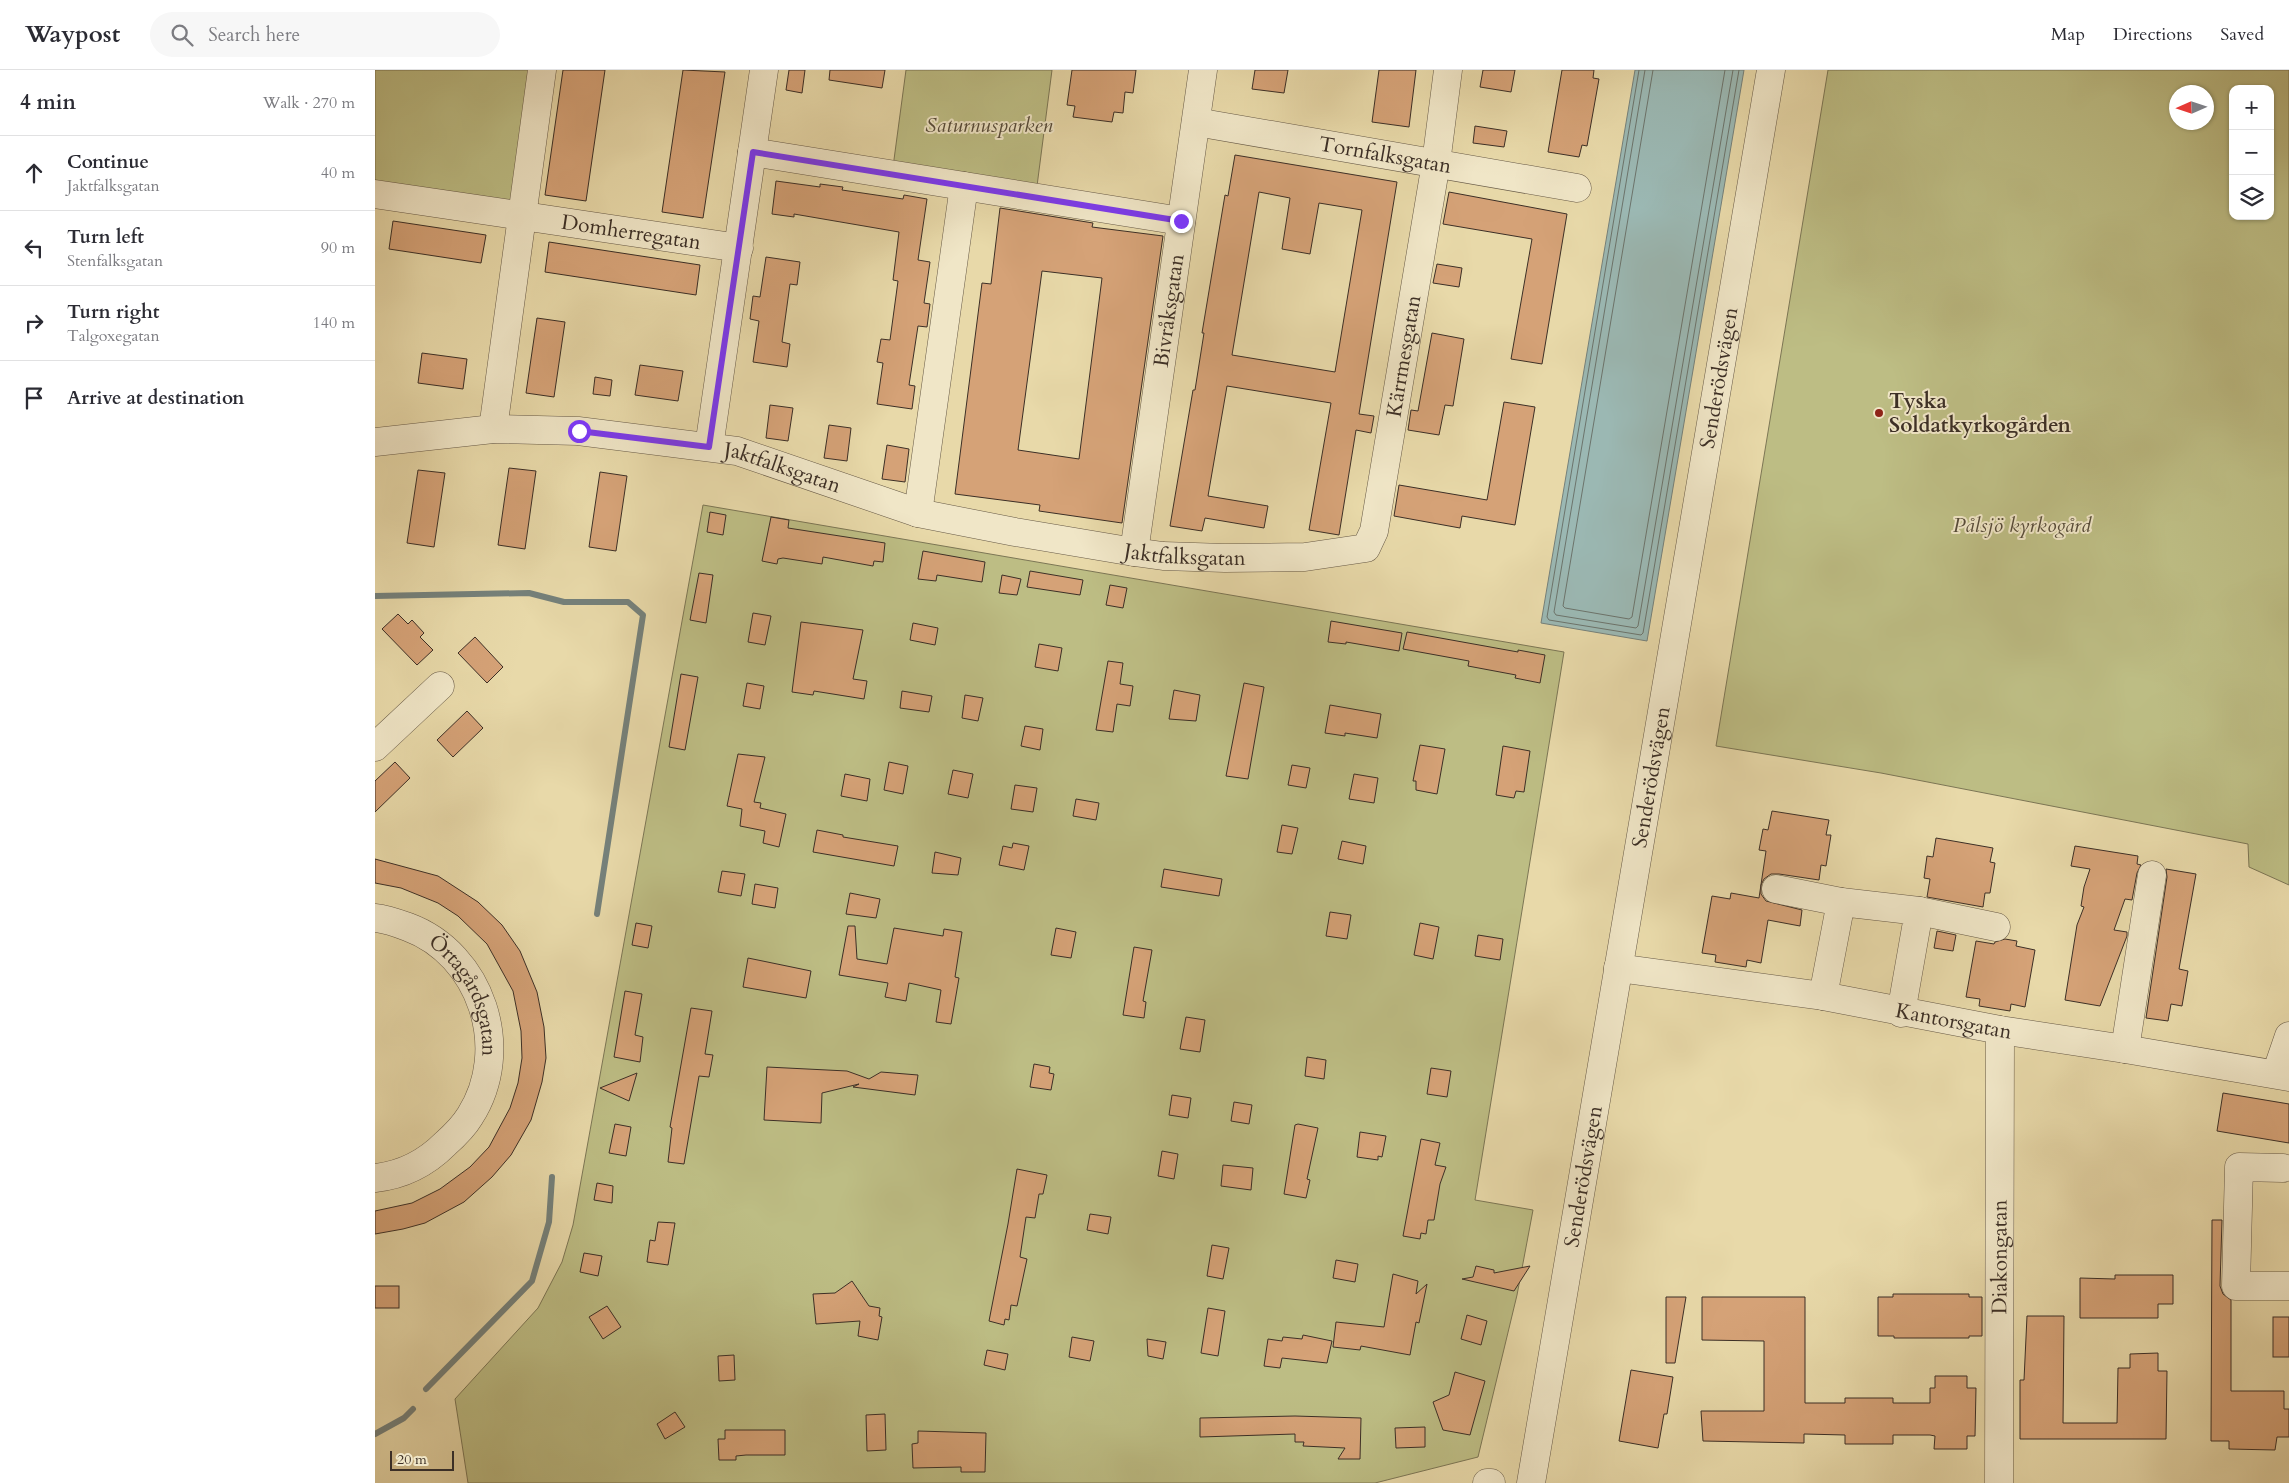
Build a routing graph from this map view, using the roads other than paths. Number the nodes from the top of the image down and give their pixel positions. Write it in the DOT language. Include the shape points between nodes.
graph roads {
  1 [pos="542,70"];
  2 [pos="764,70"];
  3 [pos="1203,70"];
  4 [pos="1448,70"];
  5 [pos="1771,70"];
  6 [pos="1196,122"];
  7 [pos="753,152"];
  8 [pos="1436,163"];
  9 [pos="965,186"];
  10 [pos="1577,188"];
  11 [pos="375,194"];
  12 [pos="522,216"];
  13 [pos="1181,221"];
  14 [pos="739,248"];
  15 [pos="493,429"];
  16 [pos="375,442"];
  17 [pos="709,447"];
  18 [pos="919,513"];
  19 [pos="1366,548"];
  20 [pos="1133,552"];
  21 [pos="440,686"];
  22 [pos="375,747"];
  23 [pos="2152,876"];
  24 [pos="1776,889"];
  25 [pos="1841,902"];
  26 [pos="1919,911"];
  27 [pos="375,918"];
  28 [pos="1996,927"];
  29 [pos="1618,968"];
  30 [pos="1823,996"];
  31 [pos="1901,1013"];
  32 [pos="2000,1030"];
  33 [pos="2289,1036"];
  34 [pos="2125,1049"];
  35 [pos="2282,1075"];
  36 [pos="2283,1168"];
  37 [pos="375,1178"];
  38 [pos="2289,1286"];
  39 [pos="1487,1483"];
  40 [pos="1491,1483"];
  41 [pos="1531,1483"];
  42 [pos="1999,1483"];
  1 -- 12 [label="street"];
  2 -- 7 [label="street"];
  3 -- 6 [label="street, Bivråksgatan"];
  4 -- 8 [label="street, Kärrmesgatan"];
  5 -- 29 [label="street, Senderödsvägen"];
  6 -- 8 [label="street, Tornfalksgatan"];
  6 -- 13 [label="street, Bivråksgatan"];
  7 -- 9 [label="street"];
  7 -- 14 [label="street"];
  8 -- 10 [label="street, Tornfalksgatan"];
  8 -- 19 [label="street, Kärrmesgatan" via="1374,531"];
  9 -- 13 [label="street"];
  9 -- 18 [label="street"];
  11 -- 12 [label="street, Domherregatan"];
  12 -- 14 [label="street, Domherregatan"];
  12 -- 15 [label="street"];
  13 -- 20 [label="street, Bivråksgatan"];
  14 -- 17 [label="street"];
  15 -- 16 [label="street, Jaktfalksgatan"];
  15 -- 17 [label="street, Jaktfalksgatan" via="579,431"];
  17 -- 18 [label="street, Jaktfalksgatan" via="737,451"];
  18 -- 20 [label="street, Jaktfalksgatan"];
  19 -- 20 [label="street, Jaktfalksgatan" via="1289,557 1225,558"];
  21 -- 22 [label="street"];
  23 -- 34 [label="street"];
  24 -- 25 [label="street"];
  25 -- 26 [label="street"];
  25 -- 30 [label="street"];
  26 -- 28 [label="street"];
  26 -- 31 [label="street"];
  27 -- 37 [label="street, Örtagårdsgatan" via="401,924 431,938 462,966 481,999 487,1020 489,1056 481,1094 471,1116 453,1137 413,1168"];
  29 -- 30 [label="street, Kantorsgatan"];
  29 -- 41 [label="street, Senderödsvägen"];
  30 -- 31 [label="street, Kantorsgatan"];
  31 -- 32 [label="street, Kantorsgatan"];
  32 -- 34 [label="street, Kantorsgatan"];
  32 -- 42 [label="street, Diakongatan"];
  33 -- 35 [label="street"];
  34 -- 35 [label="street, Kantorsgatan"];
  36 -- 38 [label="street" via="2239,1167 2236,1286"];
  39 -- 40 [label="street"];
}
